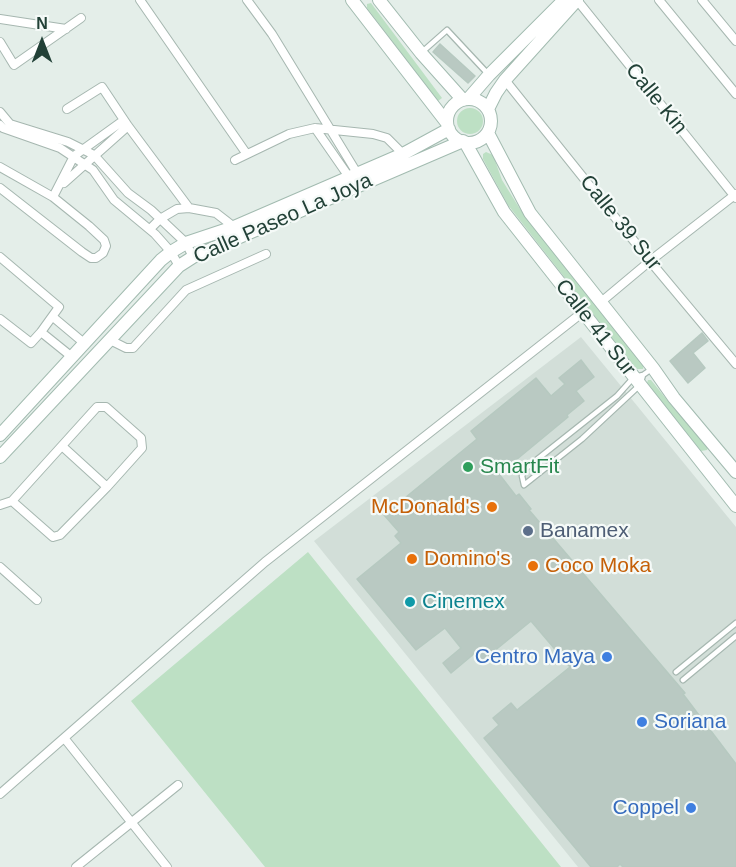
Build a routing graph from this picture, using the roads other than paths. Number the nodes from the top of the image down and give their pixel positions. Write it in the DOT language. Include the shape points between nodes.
graph roads {
  1 [pos="140,0"];
  2 [pos="247,0"];
  3 [pos="379,0"];
  4 [pos="564,0"];
  5 [pos="577,0"];
  6 [pos="659,0"];
  7 [pos="702,0"];
  8 [pos="354,1"];
  9 [pos="81,18"];
  10 [pos="0,19"];
  11 [pos="66,29"];
  12 [pos="736,41"];
  13 [pos="0,42"];
  14 [pos="421,53"];
  15 [pos="489,75"];
  16 [pos="505,80"];
  17 [pos="736,94"];
  18 [pos="466,99"];
  19 [pos="66,109"];
  20 [pos="488,109"];
  21 [pos="0,112"];
  22 [pos="126,123"];
  23 [pos="4,126"];
  24 [pos="448,126"];
  25 [pos="315,128"];
  26 [pos="328,129"];
  27 [pos="488,133"];
  28 [pos="464,142"];
  29 [pos="82,149"];
  30 [pos="246,153"];
  31 [pos="403,154"];
  32 [pos="94,155"];
  33 [pos="74,156"];
  34 [pos="235,160"];
  35 [pos="84,164"];
  36 [pos="0,167"];
  37 [pos="353,175"];
  38 [pos="59,187"];
  39 [pos="0,188"];
  40 [pos="735,196"];
  41 [pos="53,197"];
  42 [pos="189,208"];
  43 [pos="160,219"];
  44 [pos="234,226"];
  45 [pos="150,229"];
  46 [pos="186,243"];
  47 [pos="171,252"];
  48 [pos="266,254"];
  49 [pos="0,257"];
  50 [pos="192,257"];
  51 [pos="650,261"];
  52 [pos="179,266"];
  53 [pos="601,302"];
  54 [pos="584,312"];
  55 [pos="53,317"];
  56 [pos="0,319"];
  57 [pos="41,332"];
  58 [pos="110,340"];
  59 [pos="84,343"];
  60 [pos="72,357"];
  61 [pos="736,364"];
  62 [pos="643,376"];
  63 [pos="574,430"];
  64 [pos="1,431"];
  65 [pos="582,439"];
  66 [pos="62,446"];
  67 [pos="716,447"];
  68 [pos="0,457"];
  69 [pos="699,460"];
  70 [pos="736,472"];
  71 [pos="107,488"];
  72 [pos="4,503"];
  73 [pos="736,506"];
  74 [pos="0,567"];
  75 [pos="37,600"];
  76 [pos="735,626"];
  77 [pos="736,636"];
  78 [pos="676,672"];
  79 [pos="683,681"];
  80 [pos="65,739"];
  81 [pos="178,785"];
  82 [pos="0,794"];
  83 [pos="131,822"];
  84 [pos="76,867"];
  85 [pos="167,867"];
  1 -- 30 [label="street"];
  2 -- 26 [label="street" via="272,34"];
  3 -- 14 [label="main road"];
  4 -- 15 [label="main road"];
  5 -- 16 [label="main road"];
  5 -- 40 [label="street, Calle Kin"];
  6 -- 17 [label="street"];
  7 -- 12 [label="street"];
  8 -- 24 [label="main road"];
  9 -- 11 [label="street"];
  10 -- 11 [label="street"];
  11 -- 13 [label="street" via="14,65"];
  14 -- 15 [label="lane" via="447,30"];
  14 -- 18 [label="main road"];
  15 -- 18 [label="main road"];
  16 -- 20 [label="main road"];
  16 -- 51 [label="street, Calle 39 Sur"];
  18 -- 20 [label="main road" via="477,100"];
  18 -- 24 [label="main road" via="451,108"];
  19 -- 22 [label="street" via="102,87"];
  20 -- 27 [label="main road"];
  21 -- 23 [label="street"];
  22 -- 29 [label="street"];
  22 -- 32 [label="street"];
  22 -- 42 [label="street"];
  23 -- 29 [label="street"];
  23 -- 33 [label="street"];
  24 -- 28 [label="main road"];
  24 -- 31 [label="main road, Calle Paseo La Joya"];
  25 -- 26 [label="street"];
  25 -- 30 [label="street" via="289,134"];
  25 -- 37 [label="street"];
  26 -- 31 [label="street" via="387,138"];
  26 -- 37 [label="street"];
  27 -- 28 [label="main road" via="479,140"];
  27 -- 53 [label="main road, Calle 41 Sur" via="530,213"];
  28 -- 50 [label="main road, Calle Paseo La Joya"];
  28 -- 54 [label="main road, Calle 41 Sur" via="504,212"];
  29 -- 32 [label="street"];
  29 -- 33 [label="street"];
  30 -- 34 [label="street"];
  31 -- 37 [label="main road, Calle Paseo La Joya"];
  32 -- 35 [label="street"];
  32 -- 43 [label="street" via="128,193"];
  33 -- 35 [label="street"];
  33 -- 38 [label="street"];
  35 -- 38 [label="street"];
  35 -- 45 [label="street" via="93,170 114,200"];
  36 -- 41 [label="street"];
  37 -- 44 [label="main road, Calle Paseo La Joya"];
  38 -- 41 [label="street"];
  39 -- 41 [label="street" via="82,252 96,258 106,246 104,240"];
  40 -- 51 [label="street"];
  42 -- 43 [label="street" via="177,209"];
  42 -- 44 [label="street" via="216,213"];
  43 -- 45 [label="street"];
  43 -- 46 [label="street"];
  44 -- 46 [label="main road, Calle Paseo La Joya"];
  45 -- 47 [label="street"];
  46 -- 47 [label="main road, Calle Paseo La Joya"];
  46 -- 50 [label="street"];
  47 -- 52 [label="street"];
  47 -- 59 [label="main road, Calle Paseo La Joya"];
  48 -- 58 [label="street" via="186,290 133,348"];
  49 -- 55 [label="street" via="58,305"];
  50 -- 52 [label="main road, Calle Paseo La Joya"];
  51 -- 53 [label="street"];
  51 -- 61 [label="street, Calle 39 Sur"];
  52 -- 58 [label="main road, Calle Paseo La Joya"];
  53 -- 62 [label="main road, Calle 41 Sur"];
  54 -- 62 [label="main road, Calle 41 Sur"];
  54 -- 80 [label="street" via="265,562"];
  55 -- 57 [label="street"];
  55 -- 59 [label="street"];
  56 -- 57 [label="street" via="28,342 33,342"];
  57 -- 60 [label="street"];
  58 -- 68 [label="main road, Calle Paseo La Joya"];
  59 -- 60 [label="main road, Calle Paseo La Joya"];
  60 -- 64 [label="main road, Calle Paseo La Joya"];
  62 -- 63 [label="lane"];
  62 -- 65 [label="lane"];
  62 -- 67 [label="main road, Calle 41 Sur" via="674,398"];
  62 -- 69 [label="main road, Calle 41 Sur"];
  63 -- 65 [label="lane"];
  63 -- 65 [label="lane" via="525,470 524,485"];
  66 -- 71 [label="street"];
  66 -- 71 [label="street" via="101,406 141,438 142,448"];
  66 -- 72 [label="street"];
  67 -- 69 [label="main road"];
  67 -- 70 [label="main road, Calle 41 Sur"];
  69 -- 73 [label="main road, Calle 41 Sur"];
  71 -- 72 [label="street" via="57,537"];
  74 -- 75 [label="street"];
  76 -- 78 [label="lane"];
  77 -- 79 [label="lane"];
  80 -- 82 [label="street"];
  80 -- 83 [label="street"];
  81 -- 83 [label="street"];
  83 -- 84 [label="street"];
  83 -- 85 [label="street"];
}
